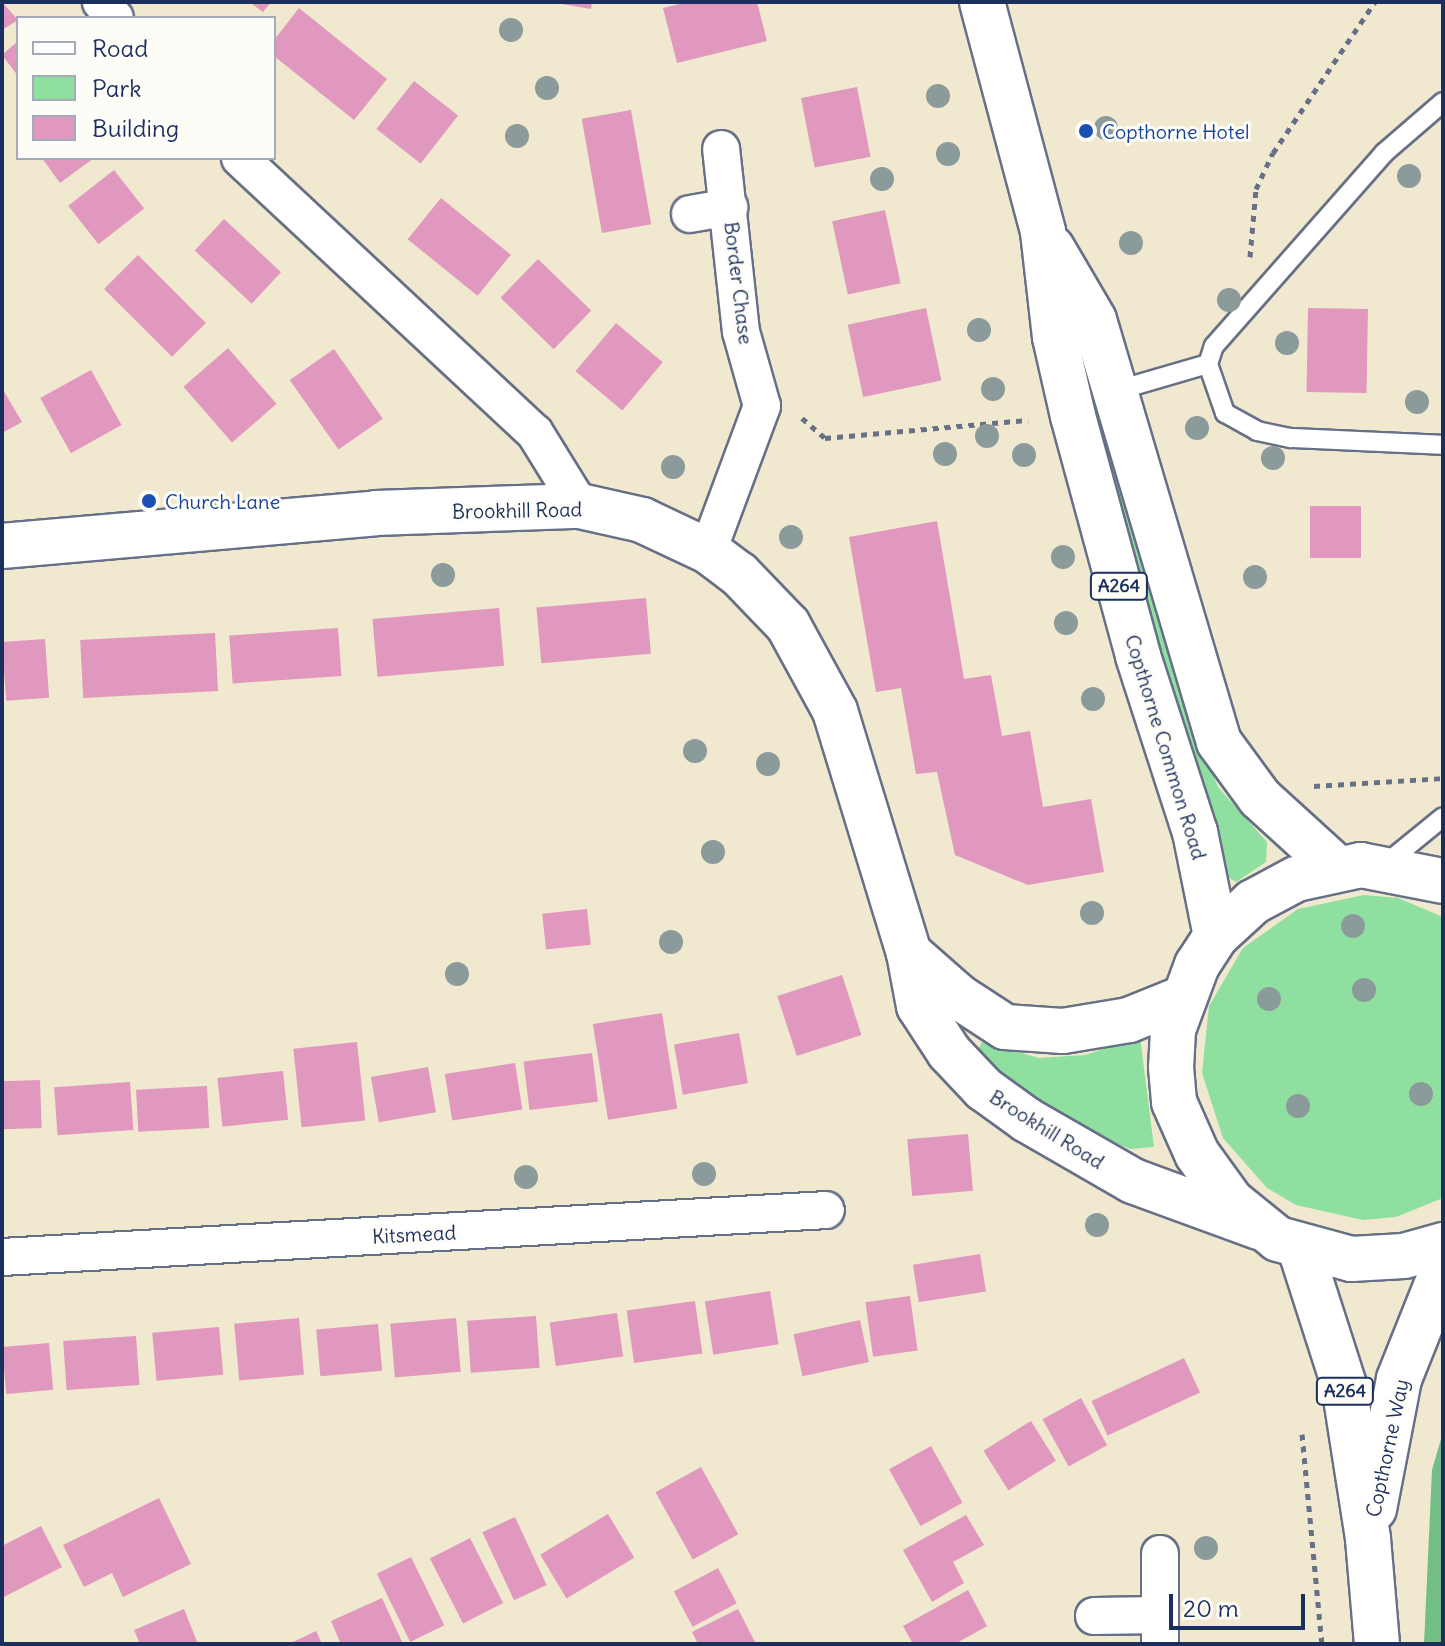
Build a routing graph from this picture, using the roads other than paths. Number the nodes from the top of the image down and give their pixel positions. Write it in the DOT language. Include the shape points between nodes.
graph roads {
  1 [pos="982,2"];
  2 [pos="1443,102"];
  3 [pos="721,149"];
  4 [pos="242,160"];
  5 [pos="729,207"];
  6 [pos="690,214"];
  7 [pos="1043,232"];
  8 [pos="1208,364"];
  9 [pos="1115,391"];
  10 [pos="1443,445"];
  11 [pos="580,506"];
  12 [pos="2,546"];
  13 [pos="708,551"];
  14 [pos="1443,817"];
  15 [pos="1383,866"];
  16 [pos="1337,868"];
  17 [pos="1443,881"];
  18 [pos="1216,936"];
  19 [pos="909,953"];
  20 [pos="1181,999"];
  21 [pos="826,1210"];
  22 [pos="1259,1227"];
  23 [pos="1443,1245"];
  24 [pos="1300,1248"];
  25 [pos="2,1257"];
  26 [pos="1443,1269"];
  27 [pos="1368,1539"];
  28 [pos="1160,1554"];
  29 [pos="1094,1616"];
  30 [pos="1160,1630"];
  31 [pos="1377,1644"];
  1 -- 7 [label="main road, Copthorne Common Road / A264"];
  2 -- 8 [label="lane" via="1384,153 1214,346"];
  3 -- 5 [label="street, Border Chase"];
  4 -- 11 [label="street" via="535,433"];
  5 -- 6 [label="street"];
  5 -- 13 [label="street, Border Chase" via="741,332 762,406"];
  7 -- 9 [label="main road, Copthorne Common Road / A264" via="1094,320"];
  7 -- 18 [label="main road, Copthorne Common Road / A264" via="1055,337 1073,416 1138,656 1195,832"];
  8 -- 9 [label="lane"];
  8 -- 10 [label="lane" via="1225,413 1257,431 1291,438"];
  9 -- 16 [label="main road, Copthorne Common Road / A264" via="1219,742 1260,798"];
  11 -- 12 [label="main road, Brookhill Road" via="376,513"];
  11 -- 13 [label="main road, Brookhill Road" via="642,520"];
  13 -- 19 [label="main road, Brookhill Road" via="739,574 788,625 829,699 856,771"];
  14 -- 15 [label="lane"];
  15 -- 16 [label="main road"];
  15 -- 17 [label="main road"];
  16 -- 18 [label="main road" via="1296,879 1253,902"];
  18 -- 20 [label="main road"];
  19 -- 20 [label="main road" via="959,997 1005,1027 1063,1031 1129,1020"];
  19 -- 22 [label="main road, Brookhill Road" via="919,1006 949,1052 984,1089 1133,1181"];
  20 -- 22 [label="main road" via="1173,1030 1174,1102 1211,1177"];
  21 -- 25 [label="street, Kitsmead"];
  22 -- 24 [label="main road"];
  23 -- 24 [label="main road" via="1376,1259"];
  24 -- 27 [label="main road, Copthorne Way / A264" via="1344,1385"];
  26 -- 27 [label="main road, Copthorne Way / A264" via="1399,1379"];
  27 -- 31 [label="main road, Copthorne Way / A264"];
  28 -- 30 [label="street"];
  29 -- 30 [label="street"];
}
